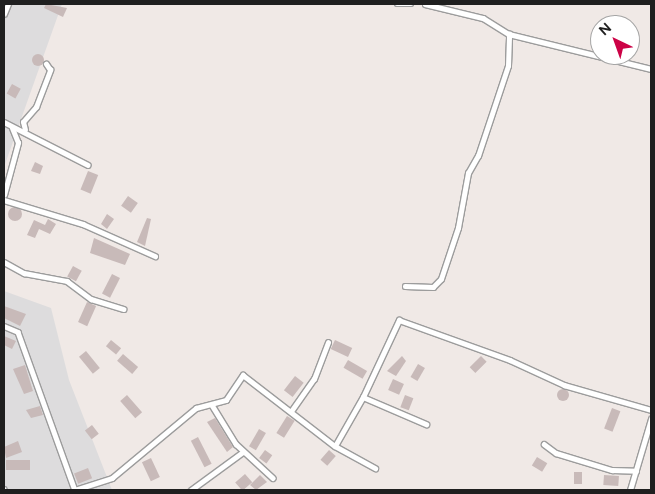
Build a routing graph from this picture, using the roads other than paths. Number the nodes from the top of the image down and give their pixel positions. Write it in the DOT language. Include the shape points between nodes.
graph roads {
  1 [pos="8,4"];
  2 [pos="396,4"];
  3 [pos="411,4"];
  4 [pos="425,4"];
  5 [pos="4,14"];
  6 [pos="508,34"];
  7 [pos="46,64"];
  8 [pos="651,69"];
  9 [pos="4,122"];
  10 [pos="12,128"];
  11 [pos="26,131"];
  12 [pos="88,166"];
  13 [pos="4,195"];
  14 [pos="4,200"];
  15 [pos="156,256"];
  16 [pos="4,262"];
  17 [pos="405,286"];
  18 [pos="123,309"];
  19 [pos="4,326"];
  20 [pos="328,343"];
  21 [pos="363,397"];
  22 [pos="212,405"];
  23 [pos="292,410"];
  24 [pos="651,410"];
  25 [pos="651,419"];
  26 [pos="426,424"];
  27 [pos="544,444"];
  28 [pos="335,446"];
  29 [pos="243,452"];
  30 [pos="375,468"];
  31 [pos="636,471"];
  32 [pos="273,478"];
  33 [pos="75,490"];
  34 [pos="191,490"];
  35 [pos="630,490"];
  1 -- 5 [label="street"];
  2 -- 3 [label="street"];
  4 -- 6 [label="street" via="483,18"];
  6 -- 8 [label="street" via="524,34 578,54"];
  6 -- 17 [label="street" via="508,66 478,156 468,173 458,228 441,279 433,287"];
  7 -- 11 [label="street" via="50,70 36,107 23,122"];
  9 -- 10 [label="street"];
  10 -- 11 [label="street"];
  10 -- 13 [label="street" via="18,136"];
  11 -- 12 [label="street"];
  14 -- 15 [label="street" via="83,224"];
  16 -- 18 [label="street" via="24,273 67,281 91,299"];
  19 -- 33 [label="street" via="18,332"];
  20 -- 23 [label="street" via="314,379"];
  21 -- 24 [label="street" via="399,320 510,360 564,385"];
  21 -- 26 [label="street" via="389,405"];
  21 -- 28 [label="street"];
  22 -- 23 [label="street" via="226,400 240,378 247,374"];
  22 -- 29 [label="street"];
  22 -- 33 [label="street" via="196,408 112,478"];
  23 -- 28 [label="street"];
  25 -- 31 [label="street"];
  27 -- 31 [label="street" via="556,453 612,470"];
  28 -- 30 [label="street"];
  29 -- 32 [label="street"];
  29 -- 34 [label="street"];
  31 -- 35 [label="street"];
}
